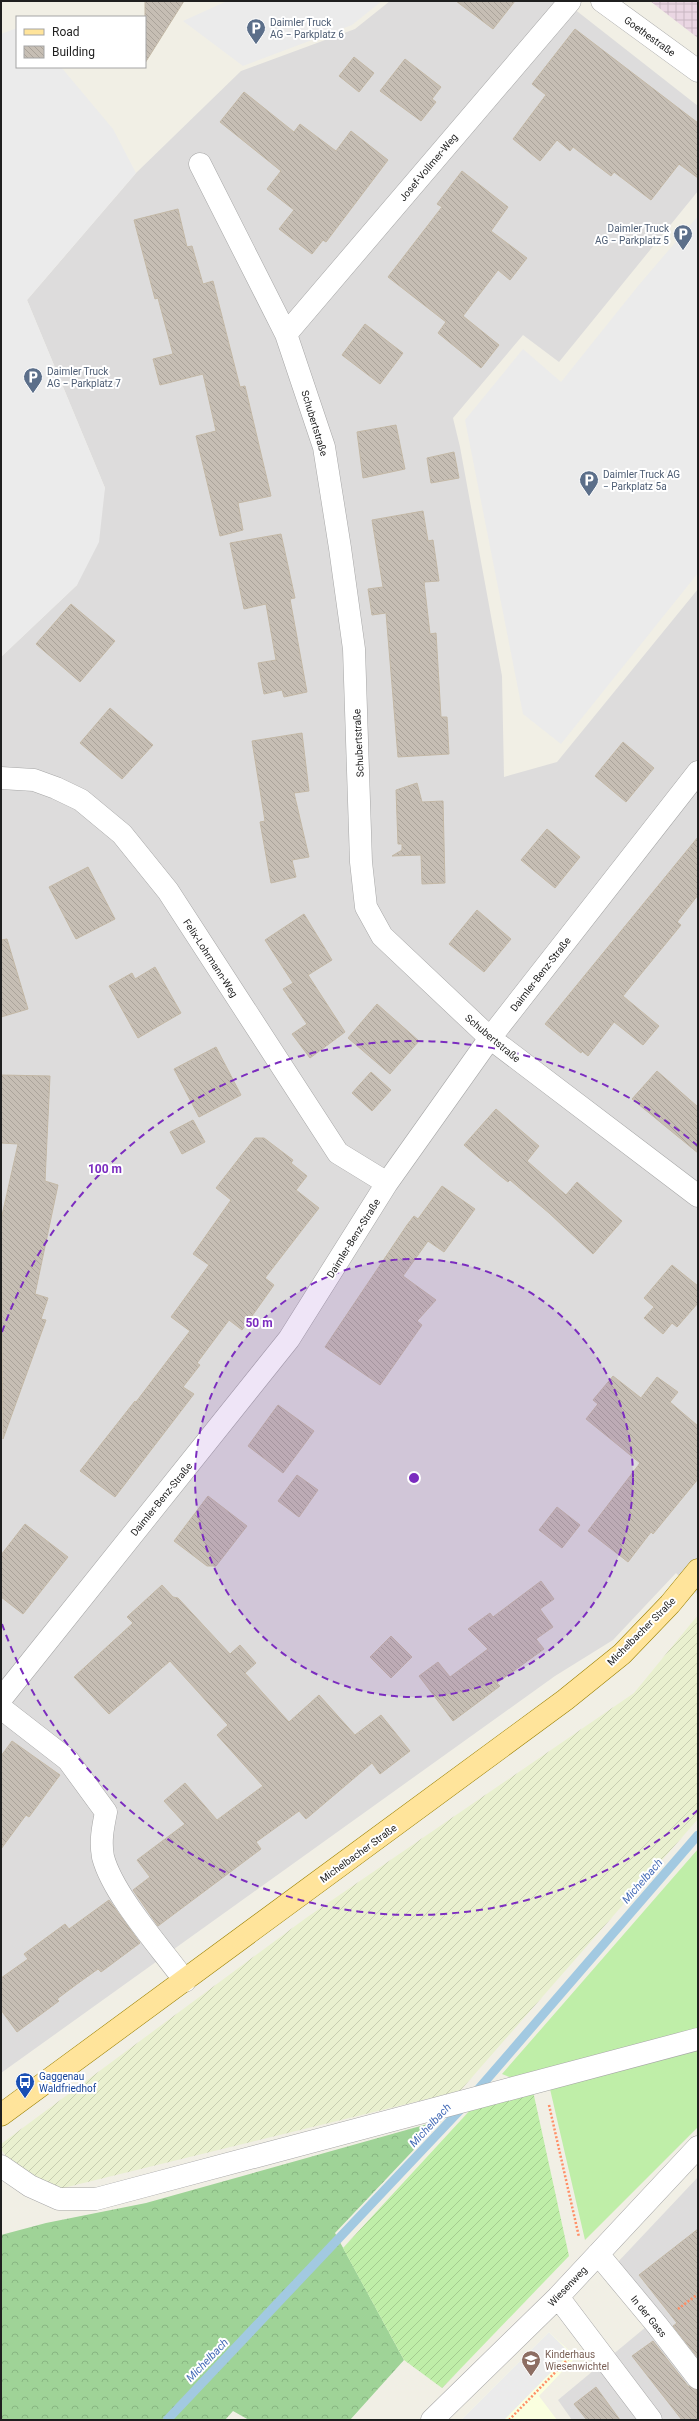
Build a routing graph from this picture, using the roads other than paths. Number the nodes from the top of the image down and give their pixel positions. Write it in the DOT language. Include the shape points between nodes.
graph roads {
  1 [pos="570,1"];
  2 [pos="602,1"];
  3 [pos="698,71"];
  4 [pos="200,164"];
  5 [pos="286,334"];
  6 [pos="698,772"];
  7 [pos="1,778"];
  8 [pos="490,1038"];
  9 [pos="387,1183"];
  10 [pos="698,1196"];
  11 [pos="698,1570"];
  12 [pos="1,1699"];
  13 [pos="1,1708"];
  14 [pos="185,1981"];
  15 [pos="698,2039"];
  16 [pos="1,2115"];
  17 [pos="698,2147"];
  18 [pos="1,2166"];
  19 [pos="598,2254"];
  20 [pos="558,2297"];
  21 [pos="698,2378"];
  22 [pos="432,2420"];
  23 [pos="651,2420"];
  1 -- 5 [label="street, Josef-Vollmer-Weg"];
  2 -- 3 [label="street, Goethestraße"];
  4 -- 5 [label="street, Schubertstraße"];
  5 -- 8 [label="street, Schubertstraße" via="324,447 354,648 361,862 366,907 382,936"];
  6 -- 8 [label="street, Daimler-Benz-Straße"];
  7 -- 9 [label="street, Felix-Lohrmann-Weg" via="34,780 56,788 81,800 122,834 168,891 338,1153"];
  8 -- 9 [label="street, Daimler-Benz-Straße"];
  8 -- 10 [label="street, Schubertstraße"];
  9 -- 12 [label="street, Daimler-Benz-Straße" via="289,1339"];
  11 -- 14 [label="main road, Michelbacher Straße" via="670,1604 622,1654 565,1700"];
  13 -- 14 [label="street" via="68,1760 106,1812 101,1834 103,1857 118,1890"];
  14 -- 16 [label="main road, Michelbacher Straße"];
  15 -- 18 [label="street" via="96,2199 59,2199 30,2186"];
  17 -- 19 [label="street, Wiesenweg"];
  19 -- 20 [label="street, Wiesenweg"];
  19 -- 21 [label="street, In der Gass"];
  20 -- 22 [label="street, Wiesenweg"];
  20 -- 23 [label="street"];
}
